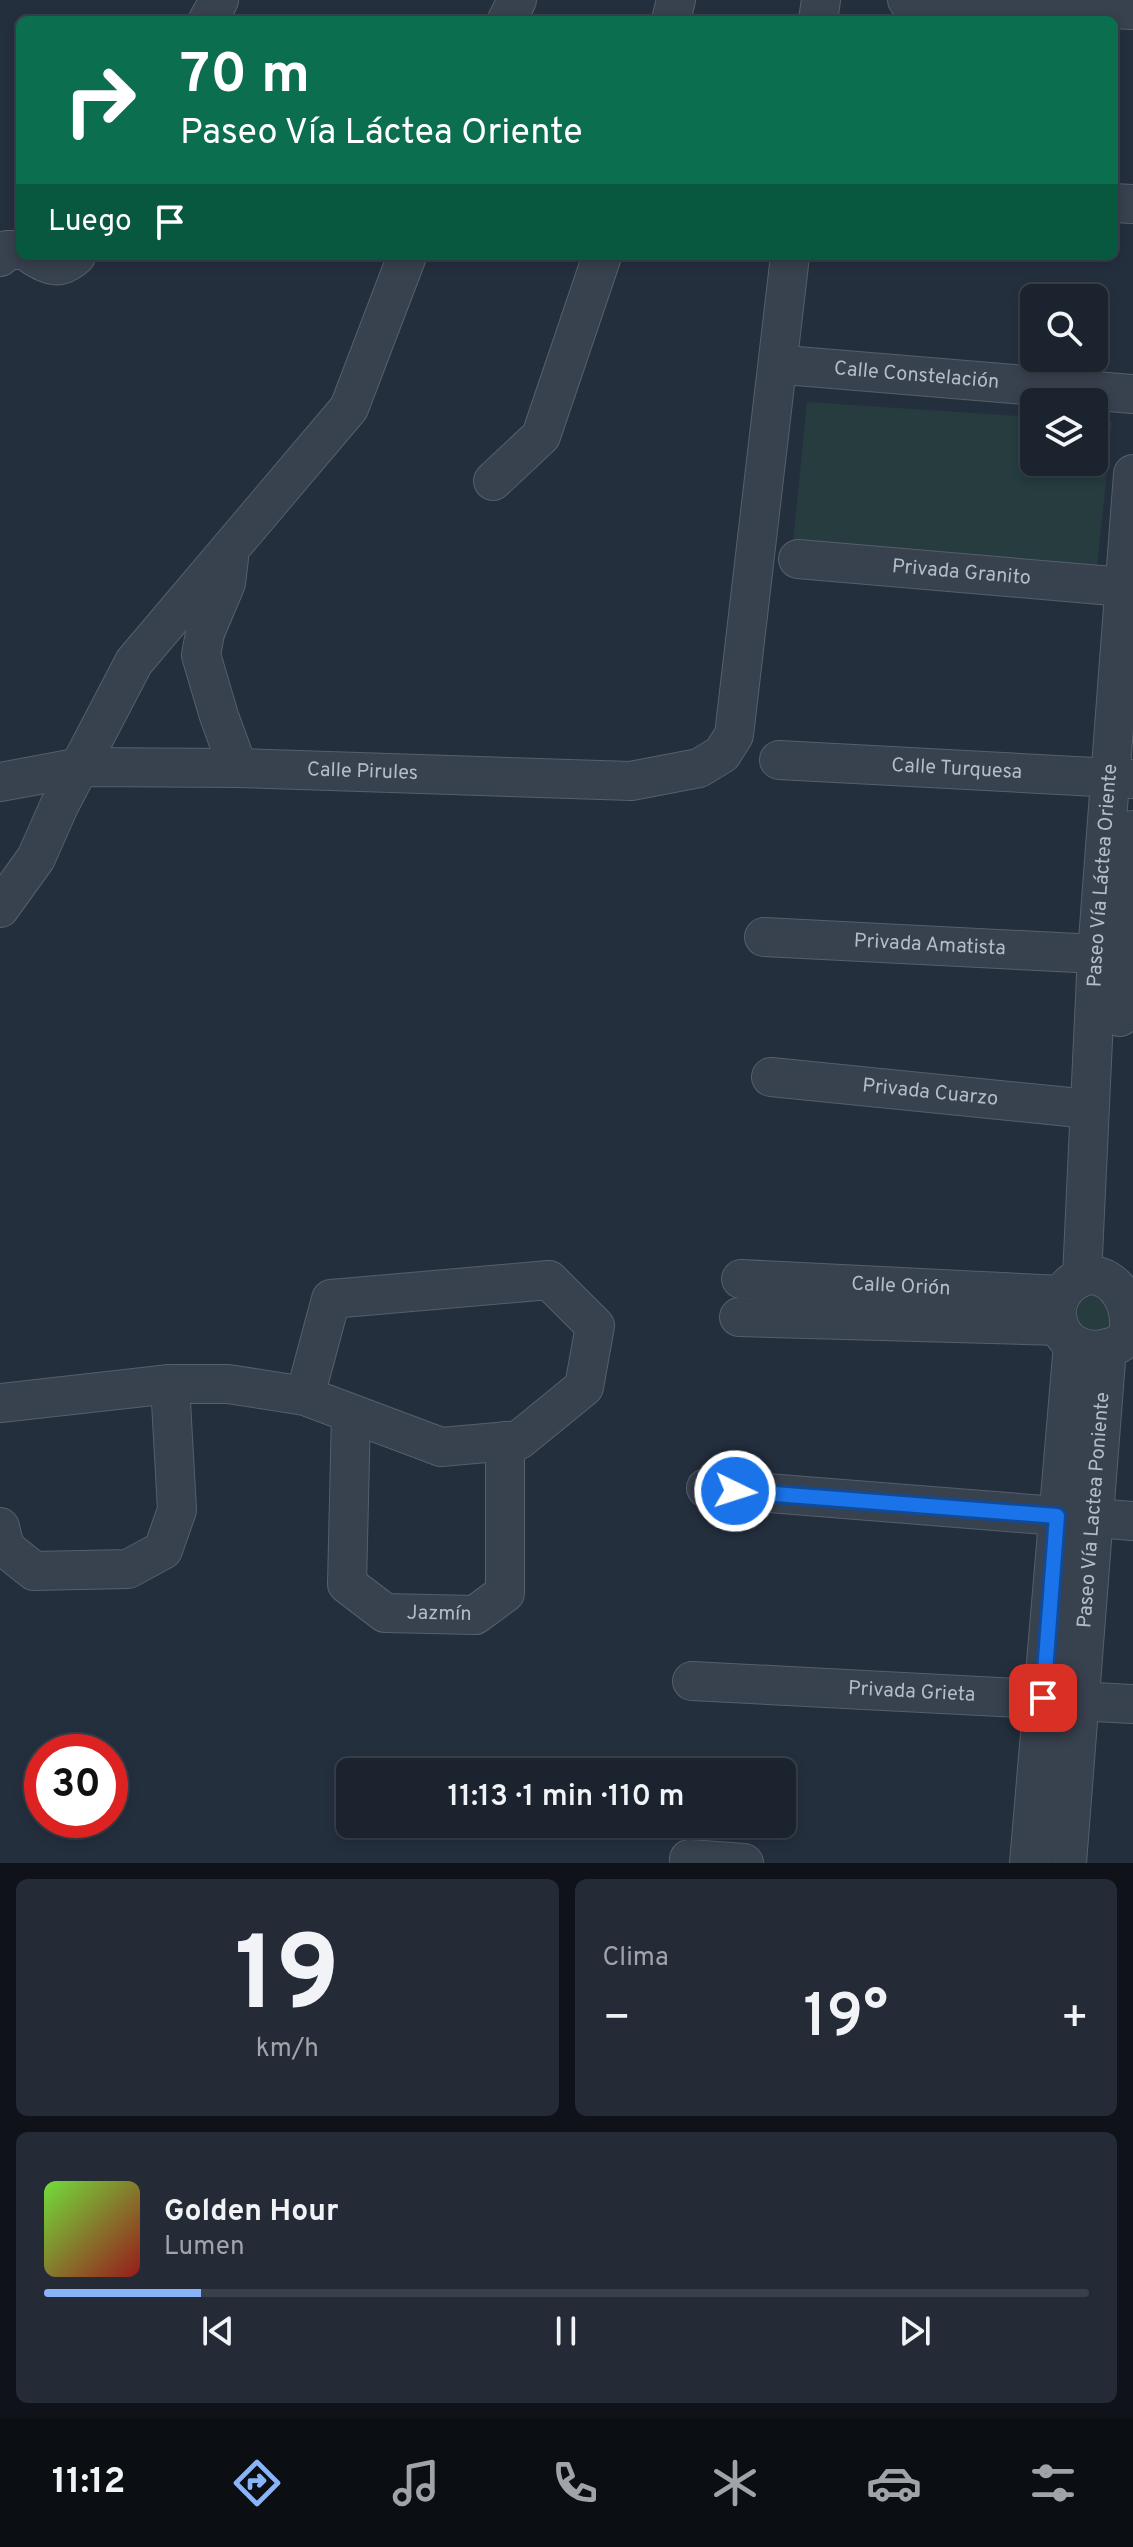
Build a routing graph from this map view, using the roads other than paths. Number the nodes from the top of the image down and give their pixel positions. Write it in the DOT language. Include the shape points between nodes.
graph roads {
  1 [pos="907,0"];
  2 [pos="1133,10"];
  3 [pos="40,260"];
  4 [pos="72,260"];
  5 [pos="405,260"];
  6 [pos="601,260"];
  7 [pos="790,260"];
  8 [pos="797,366"];
  9 [pos="1133,394"];
  10 [pos="1133,474"];
  11 [pos="493,481"];
  12 [pos="230,550"];
  13 [pos="798,559"];
  14 [pos="1124,587"];
  15 [pos="779,760"];
  16 [pos="81,767"];
  17 [pos="238,768"];
  18 [pos="1122,778"];
  19 [pos="0,782"];
  20 [pos="1133,830"];
  21 [pos="0,908"];
  22 [pos="764,937"];
  23 [pos="1118,958"];
  24 [pos="771,1077"];
  25 [pos="1089,1109"];
  26 [pos="741,1279"];
  27 [pos="1101,1313"];
  28 [pos="739,1317"];
  29 [pos="170,1384"];
  30 [pos="305,1396"];
  31 [pos="0,1412"];
  32 [pos="351,1414"];
  33 [pos="505,1441"];
  34 [pos="706,1488"];
  35 [pos="1057,1516"];
  36 [pos="1095,1518"];
  37 [pos="1133,1521"];
  38 [pos="0,1527"];
  39 [pos="692,1681"];
  40 [pos="1043,1698"];
  41 [pos="1080,1701"];
  42 [pos="1133,1704"];
  43 [pos="689,1859"];
  44 [pos="744,1863"];
  45 [pos="1029,1863"];
  46 [pos="1067,1863"];
  1 -- 2 [label="street"];
  3 -- 4 [label="street" via="50,266"];
  5 -- 12 [label="street" via="349,408"];
  6 -- 11 [label="street" via="541,436"];
  7 -- 17 [label="street, Calle Pirules" via="734,735 722,754 699,768 631,781"];
  8 -- 9 [label="street, Calle Constelación"];
  10 -- 14 [label="street, Paseo Vía Láctea Oriente"];
  12 -- 16 [label="street" via="134,662"];
  12 -- 17 [label="street" via="226,583 201,655"];
  13 -- 14 [label="street, Privada Granito"];
  14 -- 18 [label="street, Paseo Vía Láctea Oriente"];
  15 -- 18 [label="street, Calle Turquesa"];
  16 -- 17 [label="street, Calle Pirules"];
  16 -- 19 [label="street, Calle Pirules"];
  16 -- 21 [label="street" via="36,858"];
  18 -- 23 [label="street, Paseo Vía Láctea Oriente"];
  20 -- 23 [label="street, Paseo Vía Lactea Poniente"];
  22 -- 23 [label="street, Privada Amatista"];
  23 -- 25 [label="street, Paseo Vía Láctea Oriente"];
  23 -- 27 [label="street, Paseo Vía Lactea Poniente"];
  24 -- 25 [label="street, Privada Cuarzo"];
  25 -- 27 [label="street, Paseo Vía Láctea Oriente"];
  26 -- 27 [label="street, Calle Orión"];
  27 -- 28 [label="street, Calle Orión"];
  27 -- 35 [label="street, Paseo Vía Láctea Oriente"];
  27 -- 36 [label="street, Paseo Vía Lactea Poniente"];
  29 -- 30 [label="street" via="228,1384"];
  29 -- 31 [label="street"];
  29 -- 38 [label="street" via="177,1510 163,1550 128,1569 34,1571 5,1548"];
  30 -- 32 [label="street"];
  30 -- 33 [label="street" via="331,1299 549,1280 595,1326 584,1387 519,1440"];
  32 -- 33 [label="street" via="441,1447"];
  32 -- 33 [label="street, Jazmín" via="347,1584 385,1613 475,1615 505,1593"];
  34 -- 35 [label="street"];
  35 -- 40 [label="street, Paseo Vía Láctea Oriente"];
  36 -- 37 [label="street"];
  36 -- 41 [label="street, Paseo Vía Lactea Poniente"];
  39 -- 40 [label="street, Privada Grieta"];
  40 -- 41 [label="street, Privada Grieta"];
  40 -- 45 [label="street, Paseo Vía Láctea Oriente"];
  41 -- 42 [label="street, Privada Grieta"];
  41 -- 46 [label="street, Paseo Vía Lactea Poniente"];
  43 -- 44 [label="street"];
}
